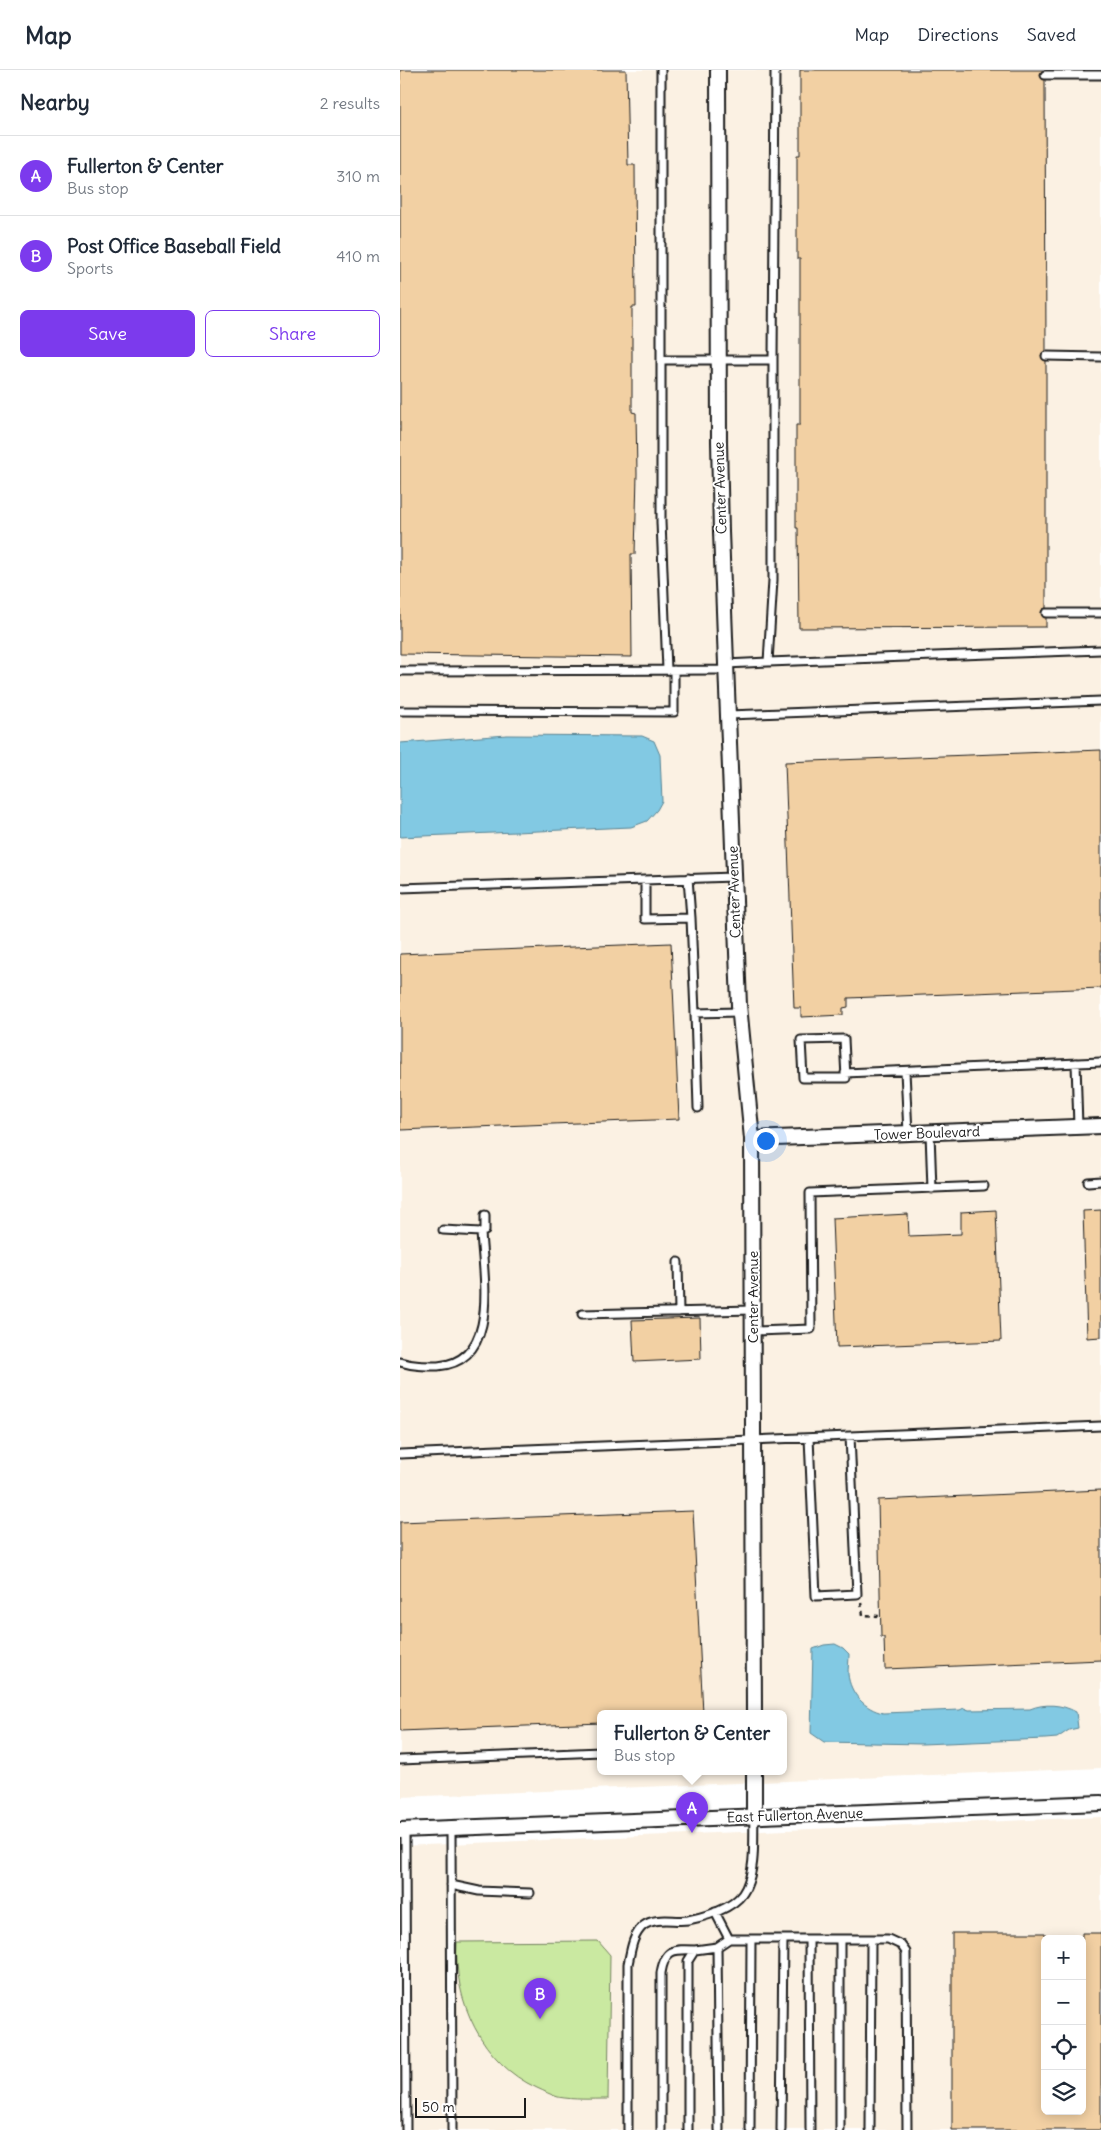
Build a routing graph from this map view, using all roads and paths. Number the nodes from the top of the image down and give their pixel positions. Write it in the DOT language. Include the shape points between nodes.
graph roads {
  1 [pos="661,70"];
  2 [pos="718,70"];
  3 [pos="775,70"];
  4 [pos="1045,74"];
  5 [pos="1101,74"];
  6 [pos="1046,356"];
  7 [pos="1101,356"];
  8 [pos="662,360"];
  9 [pos="718,360"];
  10 [pos="774,360"];
  11 [pos="1046,613"];
  12 [pos="1101,614"];
  13 [pos="1101,650"];
  14 [pos="768,662"];
  15 [pos="726,667"];
  16 [pos="670,670"];
  17 [pos="400,671"];
  18 [pos="1101,701"];
  19 [pos="400,710"];
  20 [pos="728,715"];
  21 [pos="734,877"];
  22 [pos="688,878"];
  23 [pos="644,880"];
  24 [pos="400,888"];
  25 [pos="691,918"];
  26 [pos="739,1012"];
  27 [pos="695,1013"];
  28 [pos="1101,1062"];
  29 [pos="1076,1064"];
  30 [pos="905,1071"];
  31 [pos="846,1073"];
  32 [pos="698,1108"];
  33 [pos="1101,1126"];
  34 [pos="1078,1127"];
  35 [pos="930,1132"];
  36 [pos="908,1133"];
  37 [pos="752,1140"];
  38 [pos="1101,1181"];
  39 [pos="1088,1182"];
  40 [pos="984,1186"];
  41 [pos="932,1188"];
  42 [pos="485,1215"];
  43 [pos="443,1230"];
  44 [pos="481,1232"];
  45 [pos="678,1262"];
  46 [pos="753,1310"];
  47 [pos="679,1312"];
  48 [pos="582,1314"];
  49 [pos="753,1331"];
  50 [pos="400,1362"];
  51 [pos="1101,1426"];
  52 [pos="850,1436"];
  53 [pos="809,1438"];
  54 [pos="753,1440"];
  55 [pos="400,1454"];
  56 [pos="857,1594"];
  57 [pos="881,1616"];
  58 [pos="754,1710"];
  59 [pos="597,1752"];
  60 [pos="400,1760"];
  61 [pos="754,1775"];
  62 [pos="1101,1804"];
  63 [pos="754,1817"];
  64 [pos="451,1828"];
  65 [pos="402,1830"];
  66 [pos="451,1884"];
  67 [pos="530,1893"];
  68 [pos="715,1912"];
  69 [pos="729,1938"];
  70 [pos="751,1938"];
  71 [pos="783,1938"];
  72 [pos="809,1938"];
  73 [pos="840,1938"];
  74 [pos="871,1938"];
  75 [pos="717,1947"];
  76 [pos="695,1950"];
  77 [pos="403,1958"];
  78 [pos="406,2130"];
  79 [pos="452,2130"];
  80 [pos="628,2130"];
  81 [pos="661,2130"];
  82 [pos="688,2130"];
  83 [pos="719,2130"];
  84 [pos="750,2130"];
  85 [pos="781,2130"];
  86 [pos="810,2130"];
  87 [pos="840,2130"];
  88 [pos="870,2130"];
  89 [pos="907,2130"];
  1 -- 8 [label="lane"];
  2 -- 9 [label="street, Center Avenue"];
  3 -- 10 [label="lane"];
  4 -- 5 [label="lane"];
  6 -- 7 [label="lane"];
  8 -- 9 [label="lane"];
  8 -- 16 [label="lane" via="661,522"];
  9 -- 10 [label="lane"];
  9 -- 15 [label="street, Center Avenue"];
  10 -- 14 [label="lane" via="774,580"];
  11 -- 12 [label="lane"];
  13 -- 14 [label="lane"];
  14 -- 15 [label="lane"];
  15 -- 16 [label="lane"];
  15 -- 20 [label="street, Center Avenue"];
  16 -- 17 [label="lane"];
  16 -- 19 [label="lane" via="674,712"];
  18 -- 20 [label="lane"];
  20 -- 21 [label="street, Center Avenue"];
  21 -- 22 [label="lane"];
  21 -- 26 [label="street, Center Avenue"];
  22 -- 23 [label="lane"];
  22 -- 25 [label="lane"];
  23 -- 24 [label="lane"];
  23 -- 25 [label="lane" via="645,919"];
  25 -- 27 [label="lane"];
  26 -- 27 [label="lane"];
  26 -- 37 [label="street, Center Avenue"];
  27 -- 32 [label="lane"];
  28 -- 29 [label="lane"];
  29 -- 30 [label="lane"];
  29 -- 34 [label="lane"];
  30 -- 31 [label="lane"];
  30 -- 36 [label="lane"];
  31 -- 31 [label="lane" via="846,1078 803,1078 801,1040 844,1039"];
  33 -- 34 [label="street, Tower Boulevard"];
  34 -- 35 [label="street, Tower Boulevard"];
  35 -- 36 [label="street, Tower Boulevard"];
  35 -- 41 [label="lane"];
  36 -- 37 [label="street, Tower Boulevard"];
  37 -- 46 [label="street, Center Avenue"];
  38 -- 39 [label="lane"];
  40 -- 41 [label="lane"];
  41 -- 49 [label="lane" via="810,1194 811,1329"];
  42 -- 44 [label="lane" via="485,1232"];
  43 -- 44 [label="lane"];
  44 -- 50 [label="lane" via="483,1326 471,1352 459,1361 445,1365 422,1367"];
  45 -- 47 [label="lane"];
  46 -- 47 [label="lane"];
  46 -- 49 [label="street, Center Avenue"];
  47 -- 48 [label="lane"];
  49 -- 54 [label="street, Center Avenue"];
  51 -- 52 [label="lane"];
  52 -- 53 [label="lane"];
  52 -- 56 [label="lane"];
  53 -- 54 [label="lane"];
  53 -- 56 [label="lane" via="816,1596"];
  54 -- 55 [label="lane"];
  54 -- 58 [label="street, Center Avenue"];
  56 -- 57 [label="path" via="863,1615"];
  59 -- 60 [label="lane"];
  61 -- 63 [label="street"];
  62 -- 63 [label="street, East Fullerton Avenue"];
  63 -- 64 [label="street, East Fullerton Avenue"];
  63 -- 68 [label="lane" via="753,1867 746,1890 732,1905"];
  64 -- 65 [label="street, East Fullerton Avenue"];
  64 -- 66 [label="lane"];
  65 -- 77 [label="lane"];
  66 -- 67 [label="lane" via="479,1891"];
  66 -- 79 [label="lane"];
  68 -- 69 [label="lane"];
  68 -- 80 [label="lane" via="687,1920 661,1920 644,1926 632,1943 628,1964"];
  69 -- 70 [label="lane"];
  69 -- 75 [label="lane"];
  70 -- 71 [label="lane"];
  70 -- 84 [label="lane"];
  71 -- 72 [label="lane"];
  71 -- 85 [label="lane"];
  72 -- 73 [label="lane"];
  72 -- 86 [label="lane"];
  73 -- 74 [label="lane"];
  73 -- 87 [label="lane"];
  74 -- 88 [label="lane"];
  74 -- 89 [label="lane" via="888,1938 902,1945 906,1952"];
  75 -- 76 [label="lane"];
  75 -- 83 [label="lane"];
  76 -- 81 [label="lane" via="678,1949 663,1960"];
  76 -- 82 [label="lane" via="688,1962"];
  77 -- 78 [label="lane"];
}
